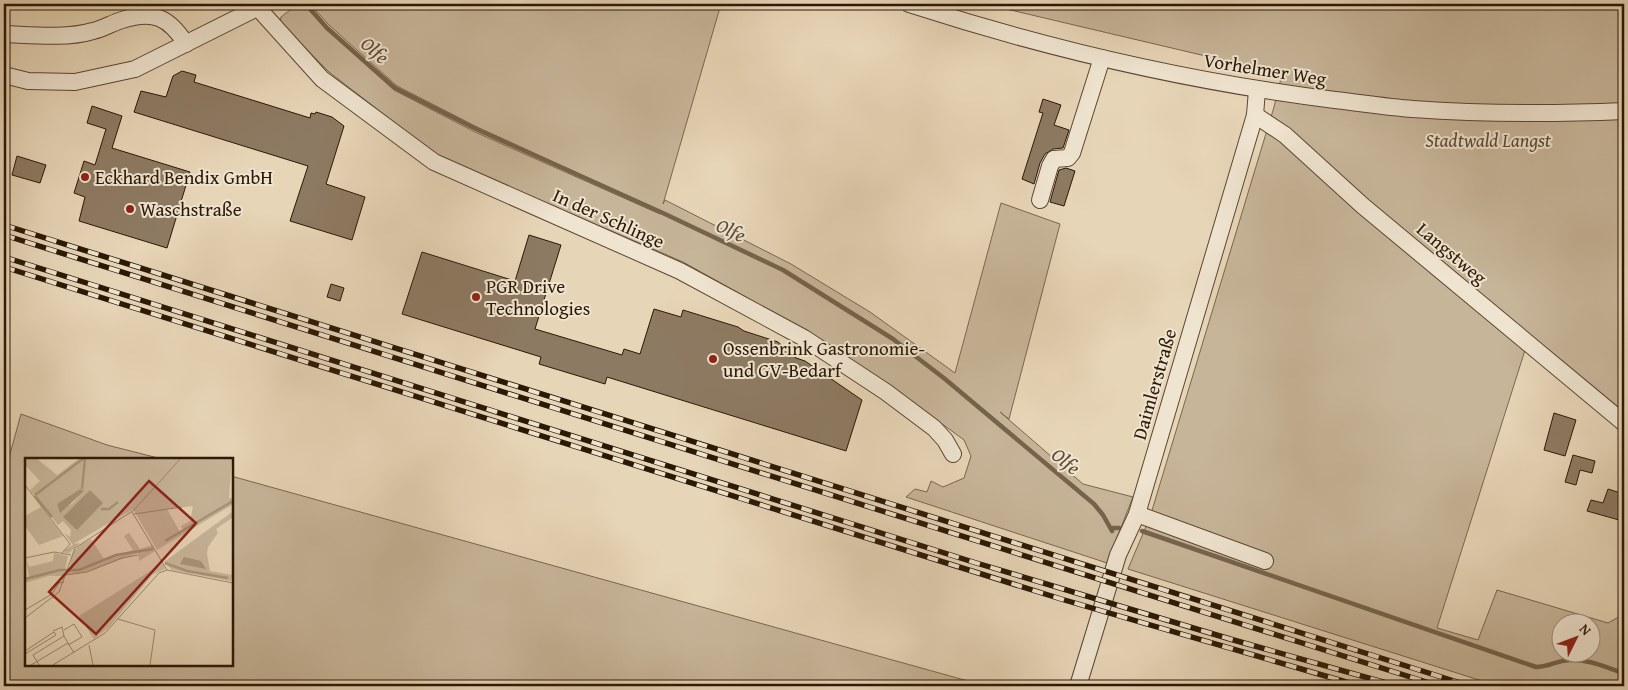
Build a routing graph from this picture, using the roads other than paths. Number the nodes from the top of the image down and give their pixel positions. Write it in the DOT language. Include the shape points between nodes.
graph roads {
  1 [pos="909,4"];
  2 [pos="261,6"];
  3 [pos="4,34"];
  4 [pos="186,44"];
  5 [pos="1102,58"];
  6 [pos="4,75"];
  7 [pos="1258,90"];
  8 [pos="1624,111"];
  9 [pos="1255,114"];
  10 [pos="1040,200"];
  11 [pos="1624,424"];
  12 [pos="953,454"];
  13 [pos="1137,514"];
  14 [pos="1265,561"];
  15 [pos="1078,686"];
  1 -- 5 [label="street, Vorhelmer Weg"];
  2 -- 4 [label="street"];
  2 -- 12 [label="street, In der Schlinge" via="322,78 434,162 680,271 804,338 934,428"];
  3 -- 4 [label="street" via="93,32 146,14 161,17"];
  4 -- 6 [label="street" via="135,69 75,82 28,81"];
  5 -- 7 [label="street, Vorhelmer Weg"];
  5 -- 10 [label="street" via="1072,153 1068,158 1054,159"];
  7 -- 8 [label="street, Vorhelmer Weg" via="1413,109 1547,114"];
  7 -- 9 [label="street, Daimlerstraße"];
  9 -- 11 [label="street, Langstweg" via="1285,134 1363,206"];
  9 -- 13 [label="street, Daimlerstraße"];
  13 -- 14 [label="street"];
  13 -- 15 [label="street, Daimlerstraße" via="1118,555"];
}
